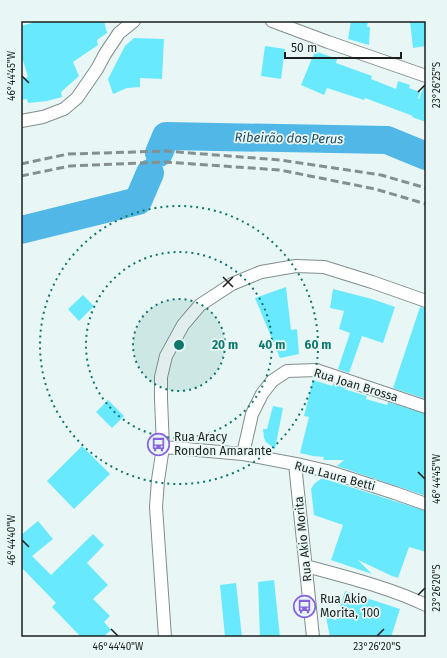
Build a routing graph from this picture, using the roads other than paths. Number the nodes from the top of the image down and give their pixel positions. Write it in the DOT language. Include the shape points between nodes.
graph roads {
  1 [pos="134,21"];
  2 [pos="272,21"];
  3 [pos="426,76"];
  4 [pos="21,121"];
  5 [pos="426,301"];
  6 [pos="426,407"];
  7 [pos="163,447"];
  8 [pos="243,454"];
  9 [pos="295,464"];
  10 [pos="426,504"];
  11 [pos="306,566"];
  12 [pos="426,605"];
  13 [pos="166,637"];
  14 [pos="313,637"];
  1 -- 4 [label="street" via="119,33 77,98 64,109 43,117"];
  2 -- 3 [label="street"];
  5 -- 7 [label="street" via="324,267 296,266 261,272 232,284 198,307 183,325 166,356 161,377"];
  6 -- 8 [label="street, Rua Joan Brossa" via="316,370 286,371 272,380 262,394 252,414"];
  7 -- 8 [label="street"];
  7 -- 13 [label="street" via="156,507"];
  8 -- 9 [label="street, Rua Laura Betti"];
  9 -- 10 [label="street, Rua Laura Betti" via="327,471"];
  9 -- 11 [label="street, Rua Akio Morita"];
  11 -- 12 [label="street" via="362,581"];
  11 -- 14 [label="street, Rua Akio Morita"];
}
